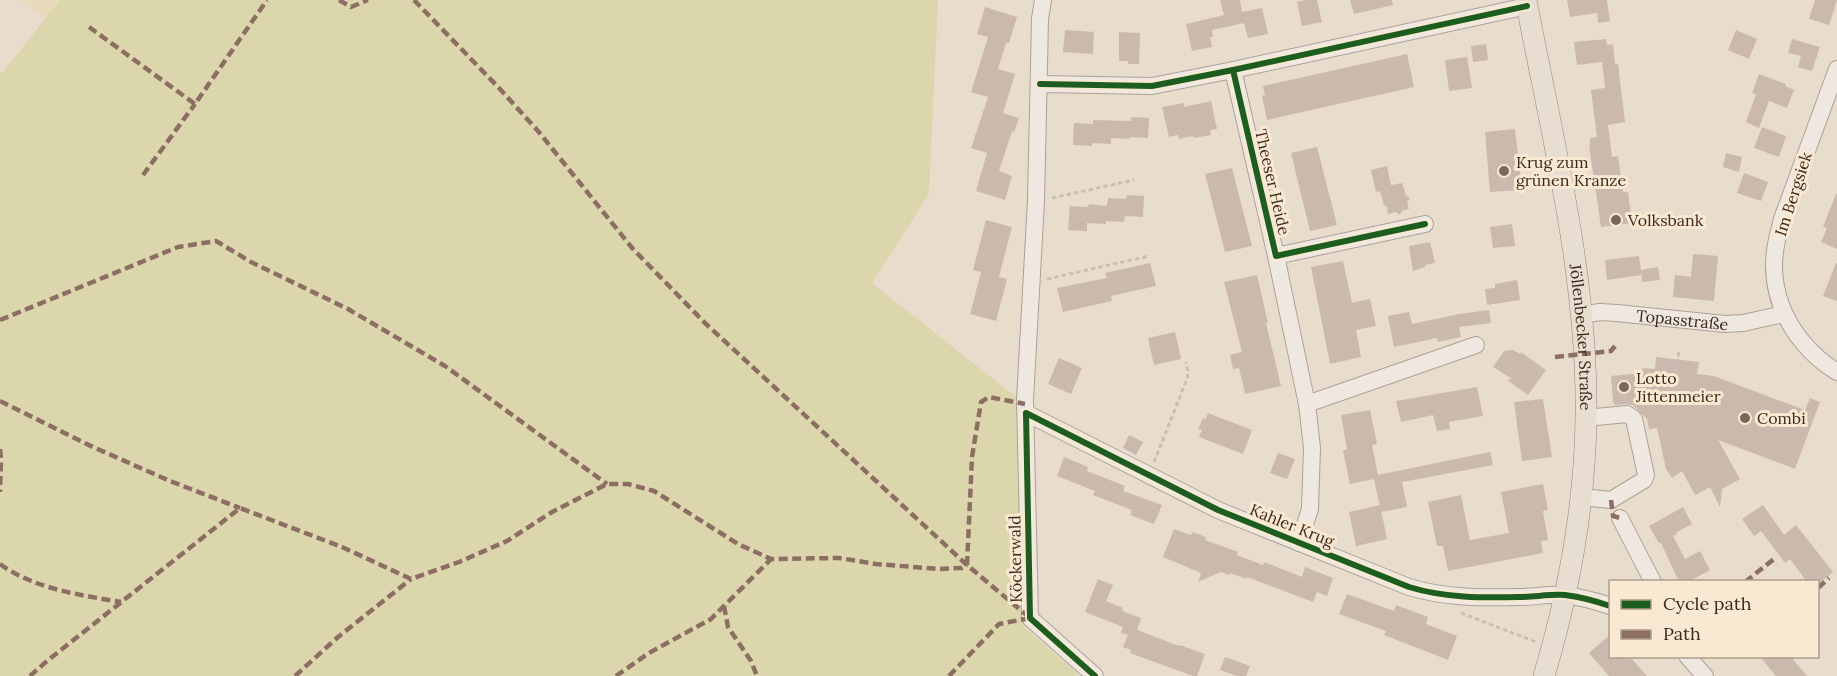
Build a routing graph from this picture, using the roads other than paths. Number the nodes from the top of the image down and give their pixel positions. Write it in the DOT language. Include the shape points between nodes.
graph roads {
  1 [pos="1038,2"];
  2 [pos="1526,3"];
  3 [pos="1837,69"];
  4 [pos="1233,70"];
  5 [pos="1040,84"];
  6 [pos="1425,224"];
  7 [pos="1276,256"];
  8 [pos="1784,314"];
  9 [pos="1581,315"];
  10 [pos="1476,345"];
  11 [pos="1837,372"];
  12 [pos="1307,404"];
  13 [pos="1026,413"];
  14 [pos="1586,418"];
  15 [pos="1581,497"];
  16 [pos="1620,518"];
  17 [pos="1299,543"];
  18 [pos="1652,580"];
  19 [pos="1566,595"];
  20 [pos="1609,606"];
  21 [pos="1688,658"];
  22 [pos="1095,676"];
  23 [pos="1545,676"];
  24 [pos="1706,676"];
  1 -- 5 [label="street, Köckerwald"];
  2 -- 4 [label="street"];
  2 -- 9 [label="main road, Jöllenbecker Straße" via="1564,192"];
  3 -- 8 [label="street, Im Bergsiek" via="1777,241 1774,265"];
  4 -- 5 [label="street" via="1143,87"];
  4 -- 7 [label="street, Theeser Heide"];
  5 -- 13 [label="street, Köckerwald"];
  6 -- 7 [label="street, Theeser Heide"];
  7 -- 12 [label="street, Kahler Krug"];
  8 -- 9 [label="street, Topasstraße" via="1725,324 1617,313"];
  8 -- 11 [label="street, Im Bergsiek" via="1805,346"];
  9 -- 14 [label="main road, Jöllenbecker Straße"];
  10 -- 12 [label="street"];
  12 -- 17 [label="street, Kahler Krug" via="1312,489"];
  13 -- 17 [label="street, Kahler Krug" via="1218,510"];
  13 -- 22 [label="street, Köckerwald" via="1030,618"];
  14 -- 15 [label="main road, Jöllenbecker Straße"];
  14 -- 15 [label="street" via="1627,414 1634,419 1646,475 1611,500"];
  15 -- 19 [label="main road, Jöllenbecker Straße"];
  16 -- 18 [label="street"];
  17 -- 19 [label="street, Kahler Krug" via="1438,594"];
  19 -- 20 [label="street, Kahler Krug"];
  19 -- 23 [label="main road, Jöllenbecker Straße"];
  21 -- 24 [label="street"];
}
